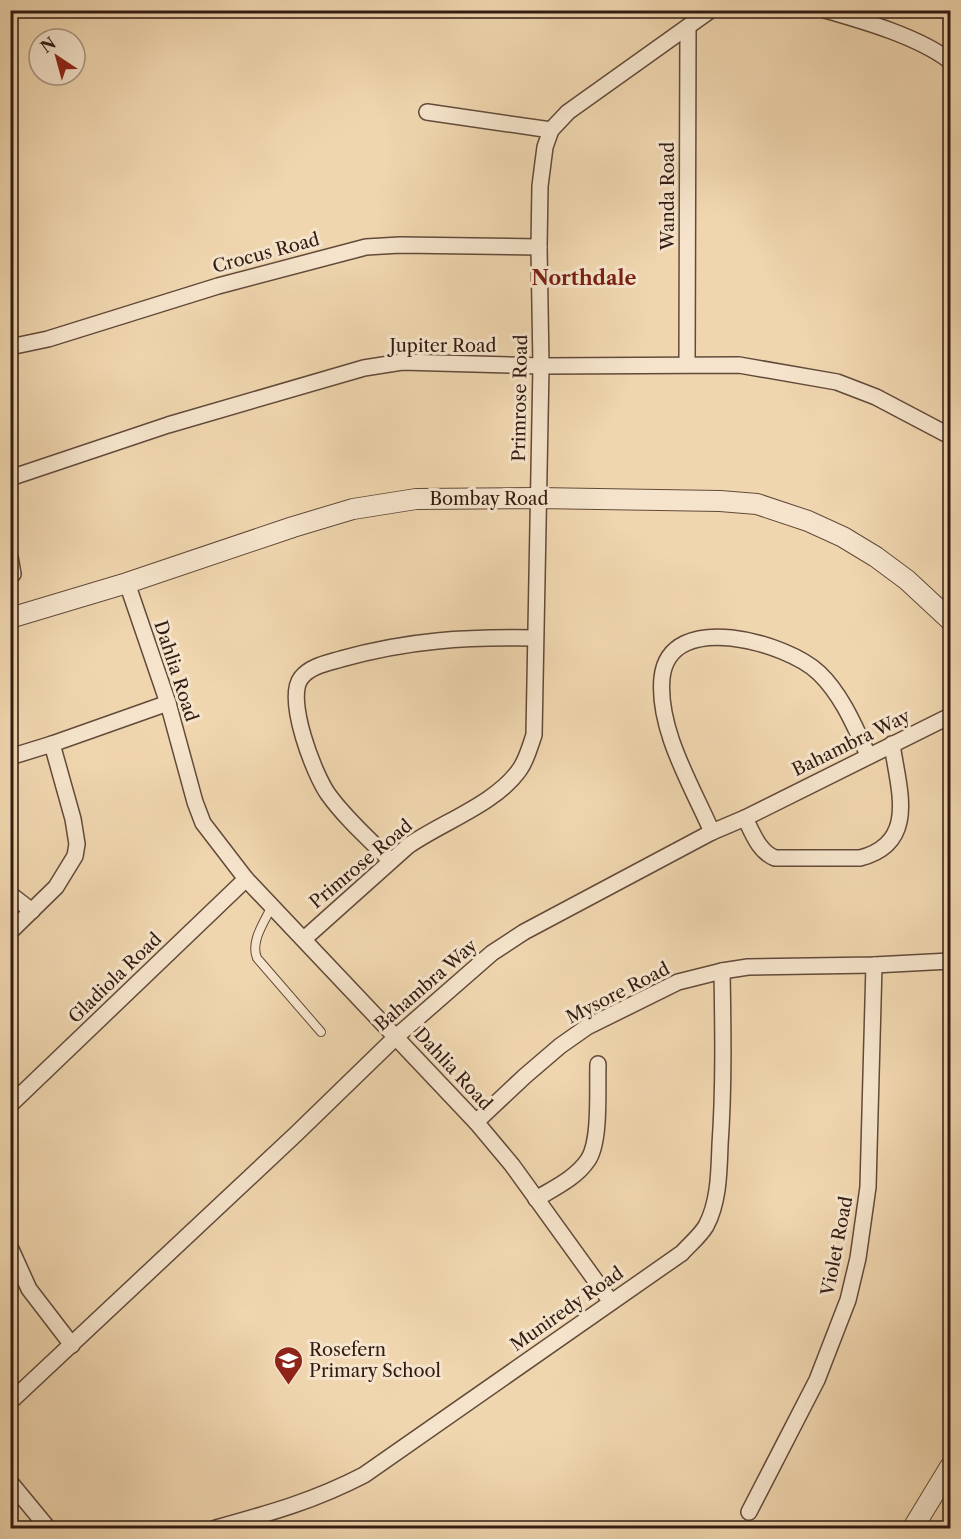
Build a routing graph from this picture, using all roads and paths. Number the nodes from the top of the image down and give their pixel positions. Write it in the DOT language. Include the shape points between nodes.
graph roads {
  1 [pos="711,10"];
  2 [pos="825,10"];
  3 [pos="860,15"];
  4 [pos="688,28"];
  5 [pos="951,61"];
  6 [pos="427,112"];
  7 [pos="551,130"];
  8 [pos="539,247"];
  9 [pos="10,347"];
  10 [pos="687,364"];
  11 [pos="541,366"];
  12 [pos="949,432"];
  13 [pos="10,478"];
  14 [pos="537,498"];
  15 [pos="10,557"];
  16 [pos="13,574"];
  17 [pos="127,583"];
  18 [pos="10,618"];
  19 [pos="951,620"];
  20 [pos="535,639"];
  21 [pos="168,703"];
  22 [pos="951,716"];
  23 [pos="52,744"];
  24 [pos="892,744"];
  25 [pos="868,755"];
  26 [pos="10,757"];
  27 [pos="745,818"];
  28 [pos="712,832"];
  29 [pos="390,860"];
  30 [pos="246,879"];
  31 [pos="10,894"];
  32 [pos="272,906"];
  33 [pos="32,911"];
  34 [pos="10,932"];
  35 [pos="304,939"];
  36 [pos="951,962"];
  37 [pos="874,965"];
  38 [pos="722,971"];
  39 [pos="321,1032"];
  40 [pos="397,1036"];
  41 [pos="598,1064"];
  42 [pos="10,1105"];
  43 [pos="476,1122"];
  44 [pos="536,1198"];
  45 [pos="10,1247"];
  46 [pos="611,1302"];
  47 [pos="72,1345"];
  48 [pos="10,1402"];
  49 [pos="951,1467"];
  50 [pos="10,1482"];
  51 [pos="749,1512"];
  52 [pos="48,1528"];
  53 [pos="216,1528"];
  54 [pos="913,1528"];
  1 -- 4 [label="street, Primrose Road"];
  2 -- 3 [label="street"];
  3 -- 5 [label="street"];
  4 -- 7 [label="street, Primrose Road" via="568,112"];
  4 -- 10 [label="street, Wanda Road"];
  6 -- 7 [label="street"];
  7 -- 8 [label="street, Primrose Road" via="542,165"];
  8 -- 9 [label="street, Crocus Road" via="366,247"];
  8 -- 11 [label="street, Primrose Road"];
  10 -- 11 [label="street, Jupiter Road"];
  10 -- 12 [label="street, Jupiter Road" via="739,365 837,382"];
  11 -- 13 [label="street, Jupiter Road" via="402,362 364,368 168,425"];
  11 -- 14 [label="street, Primrose Road"];
  14 -- 17 [label="street, Bombay Road" via="416,500 353,509"];
  14 -- 19 [label="street, Bombay Road" via="757,504 808,521 851,542 907,580"];
  14 -- 20 [label="street, Primrose Road"];
  15 -- 16 [label="street"];
  17 -- 18 [label="street, Bombay Road"];
  17 -- 21 [label="street, Dahlia Road"];
  20 -- 29 [label="street, Primrose Road" via="534,735 520,770 490,797 427,833"];
  20 -- 29 [label="street" via="455,639 407,644 321,665 299,680 298,714 319,778 328,794"];
  21 -- 23 [label="street"];
  21 -- 30 [label="street, Dahlia Road" via="203,822"];
  22 -- 24 [label="street, Bahambra Way"];
  23 -- 26 [label="street"];
  23 -- 33 [label="street" via="77,844 64,877"];
  24 -- 25 [label="street, Bahambra Way"];
  24 -- 27 [label="street" via="900,808 898,829 887,845 872,855 775,858 760,847"];
  25 -- 27 [label="street, Bahambra Way"];
  25 -- 28 [label="street" via="844,707 820,674 802,660 743,640 718,637 685,642 664,666 662,700 672,743"];
  27 -- 28 [label="street, Bahambra Way"];
  28 -- 40 [label="street, Bahambra Way" via="524,932 492,953"];
  29 -- 35 [label="street, Primrose Road"];
  30 -- 32 [label="street, Dahlia Road"];
  30 -- 42 [label="street, Gladiola Road"];
  31 -- 33 [label="street"];
  32 -- 35 [label="street, Dahlia Road"];
  32 -- 39 [label="lane" via="254,951"];
  33 -- 34 [label="street"];
  35 -- 40 [label="street, Dahlia Road"];
  36 -- 37 [label="street, Mysore Road"];
  37 -- 38 [label="street, Mysore Road"];
  37 -- 51 [label="street, Violet Road" via="868,1187 858,1258 848,1300 820,1371"];
  38 -- 43 [label="street, Mysore Road" via="678,982 587,1027"];
  38 -- 46 [label="street, Muniredy Road" via="723,1094 714,1205 706,1226 690,1245"];
  40 -- 43 [label="street, Dahlia Road"];
  40 -- 47 [label="street, Bahambra Way"];
  41 -- 44 [label="street" via="597,1123 589,1160 568,1180"];
  43 -- 44 [label="street, Dahlia Road"];
  44 -- 46 [label="street, Dahlia Road"];
  45 -- 47 [label="street" via="30,1289"];
  46 -- 53 [label="street, Muniredy Road" via="364,1475 294,1506"];
  47 -- 48 [label="street, Bahambra Way"];
  49 -- 54 [label="street"];
  50 -- 52 [label="street"];
}
